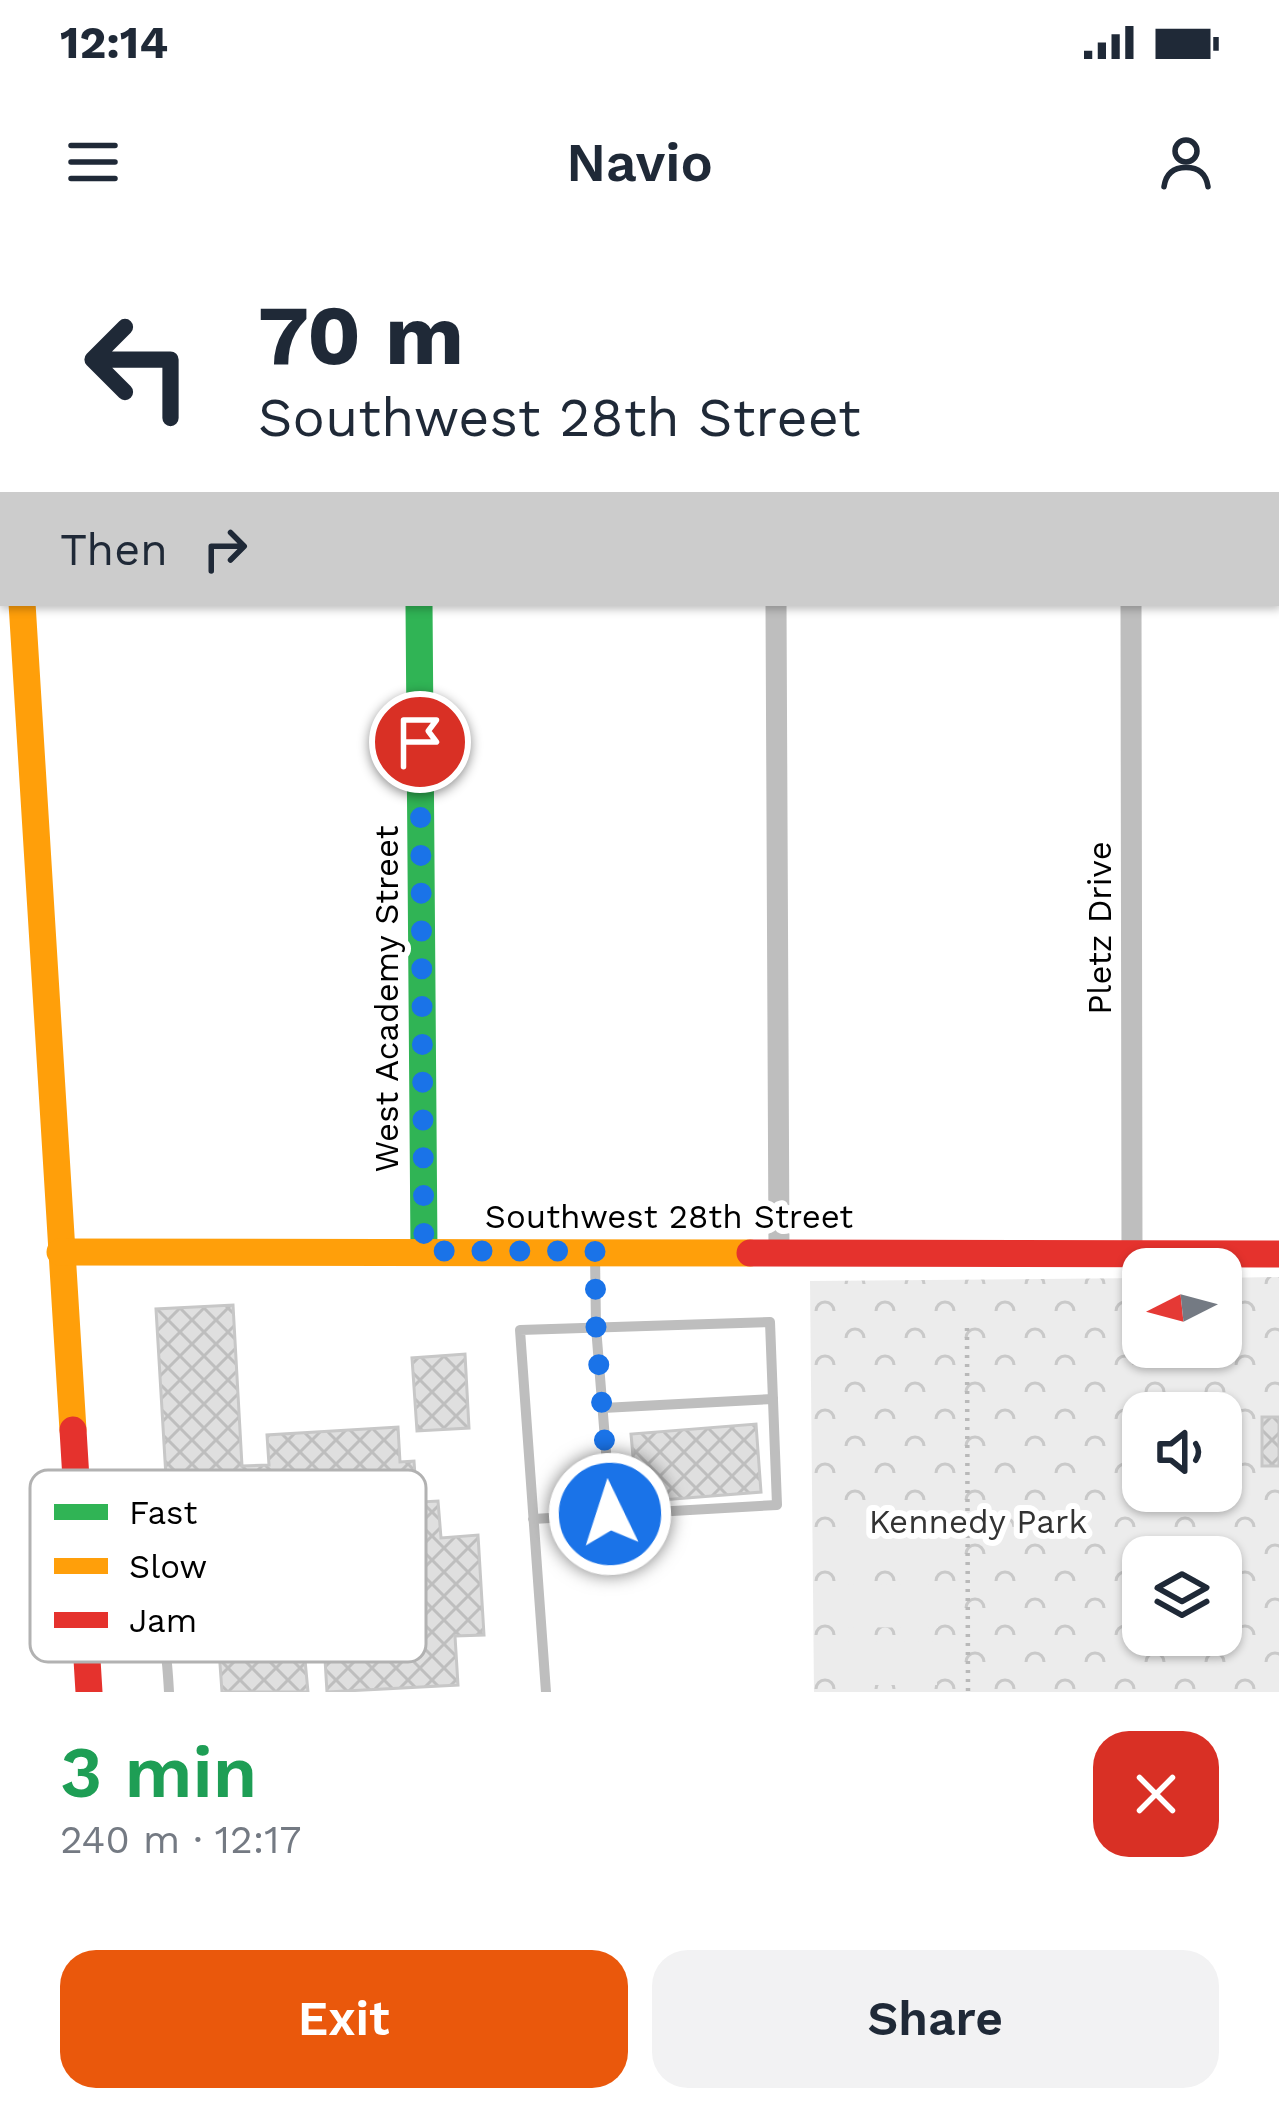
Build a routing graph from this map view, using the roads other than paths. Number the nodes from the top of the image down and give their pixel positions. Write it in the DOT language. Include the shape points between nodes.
graph roads {
  1 [pos="22,606"];
  2 [pos="419,606"];
  3 [pos="776,606"];
  4 [pos="1131,606"];
  5 [pos="1132,1248"];
  6 [pos="424,1251"];
  7 [pos="595,1251"];
  8 [pos="60,1252"];
  9 [pos="779,1252"];
  10 [pos="1122,1253"];
  11 [pos="1242,1254"];
  12 [pos="1279,1254"];
  13 [pos="596,1328"];
  14 [pos="773,1399"];
  15 [pos="603,1408"];
  16 [pos="75,1470"];
  17 [pos="610,1514"];
  18 [pos="533,1519"];
  19 [pos="88,1662"];
  20 [pos="167,1662"];
  21 [pos="89,1692"];
  22 [pos="169,1692"];
  23 [pos="546,1692"];
  1 -- 8 [label="street"];
  2 -- 6 [label="street, West Academy Street"];
  3 -- 9 [label="street"];
  4 -- 5 [label="street, Pletz Drive"];
  6 -- 7 [label="street, Southwest 28th Street"];
  6 -- 8 [label="street, Southwest 28th Street"];
  7 -- 9 [label="street, Southwest 28th Street"];
  7 -- 13 [label="lane"];
  8 -- 16 [label="street"];
  9 -- 10 [label="street, Southwest 28th Street"];
  11 -- 12 [label="street, Southwest 28th Street"];
  13 -- 14 [label="lane" via="770,1322"];
  13 -- 15 [label="lane"];
  13 -- 18 [label="lane" via="520,1330"];
  14 -- 15 [label="lane"];
  14 -- 17 [label="lane" via="777,1505"];
  15 -- 17 [label="lane"];
  17 -- 18 [label="lane"];
  18 -- 23 [label="lane"];
  19 -- 21 [label="street"];
  20 -- 22 [label="lane"];
}
